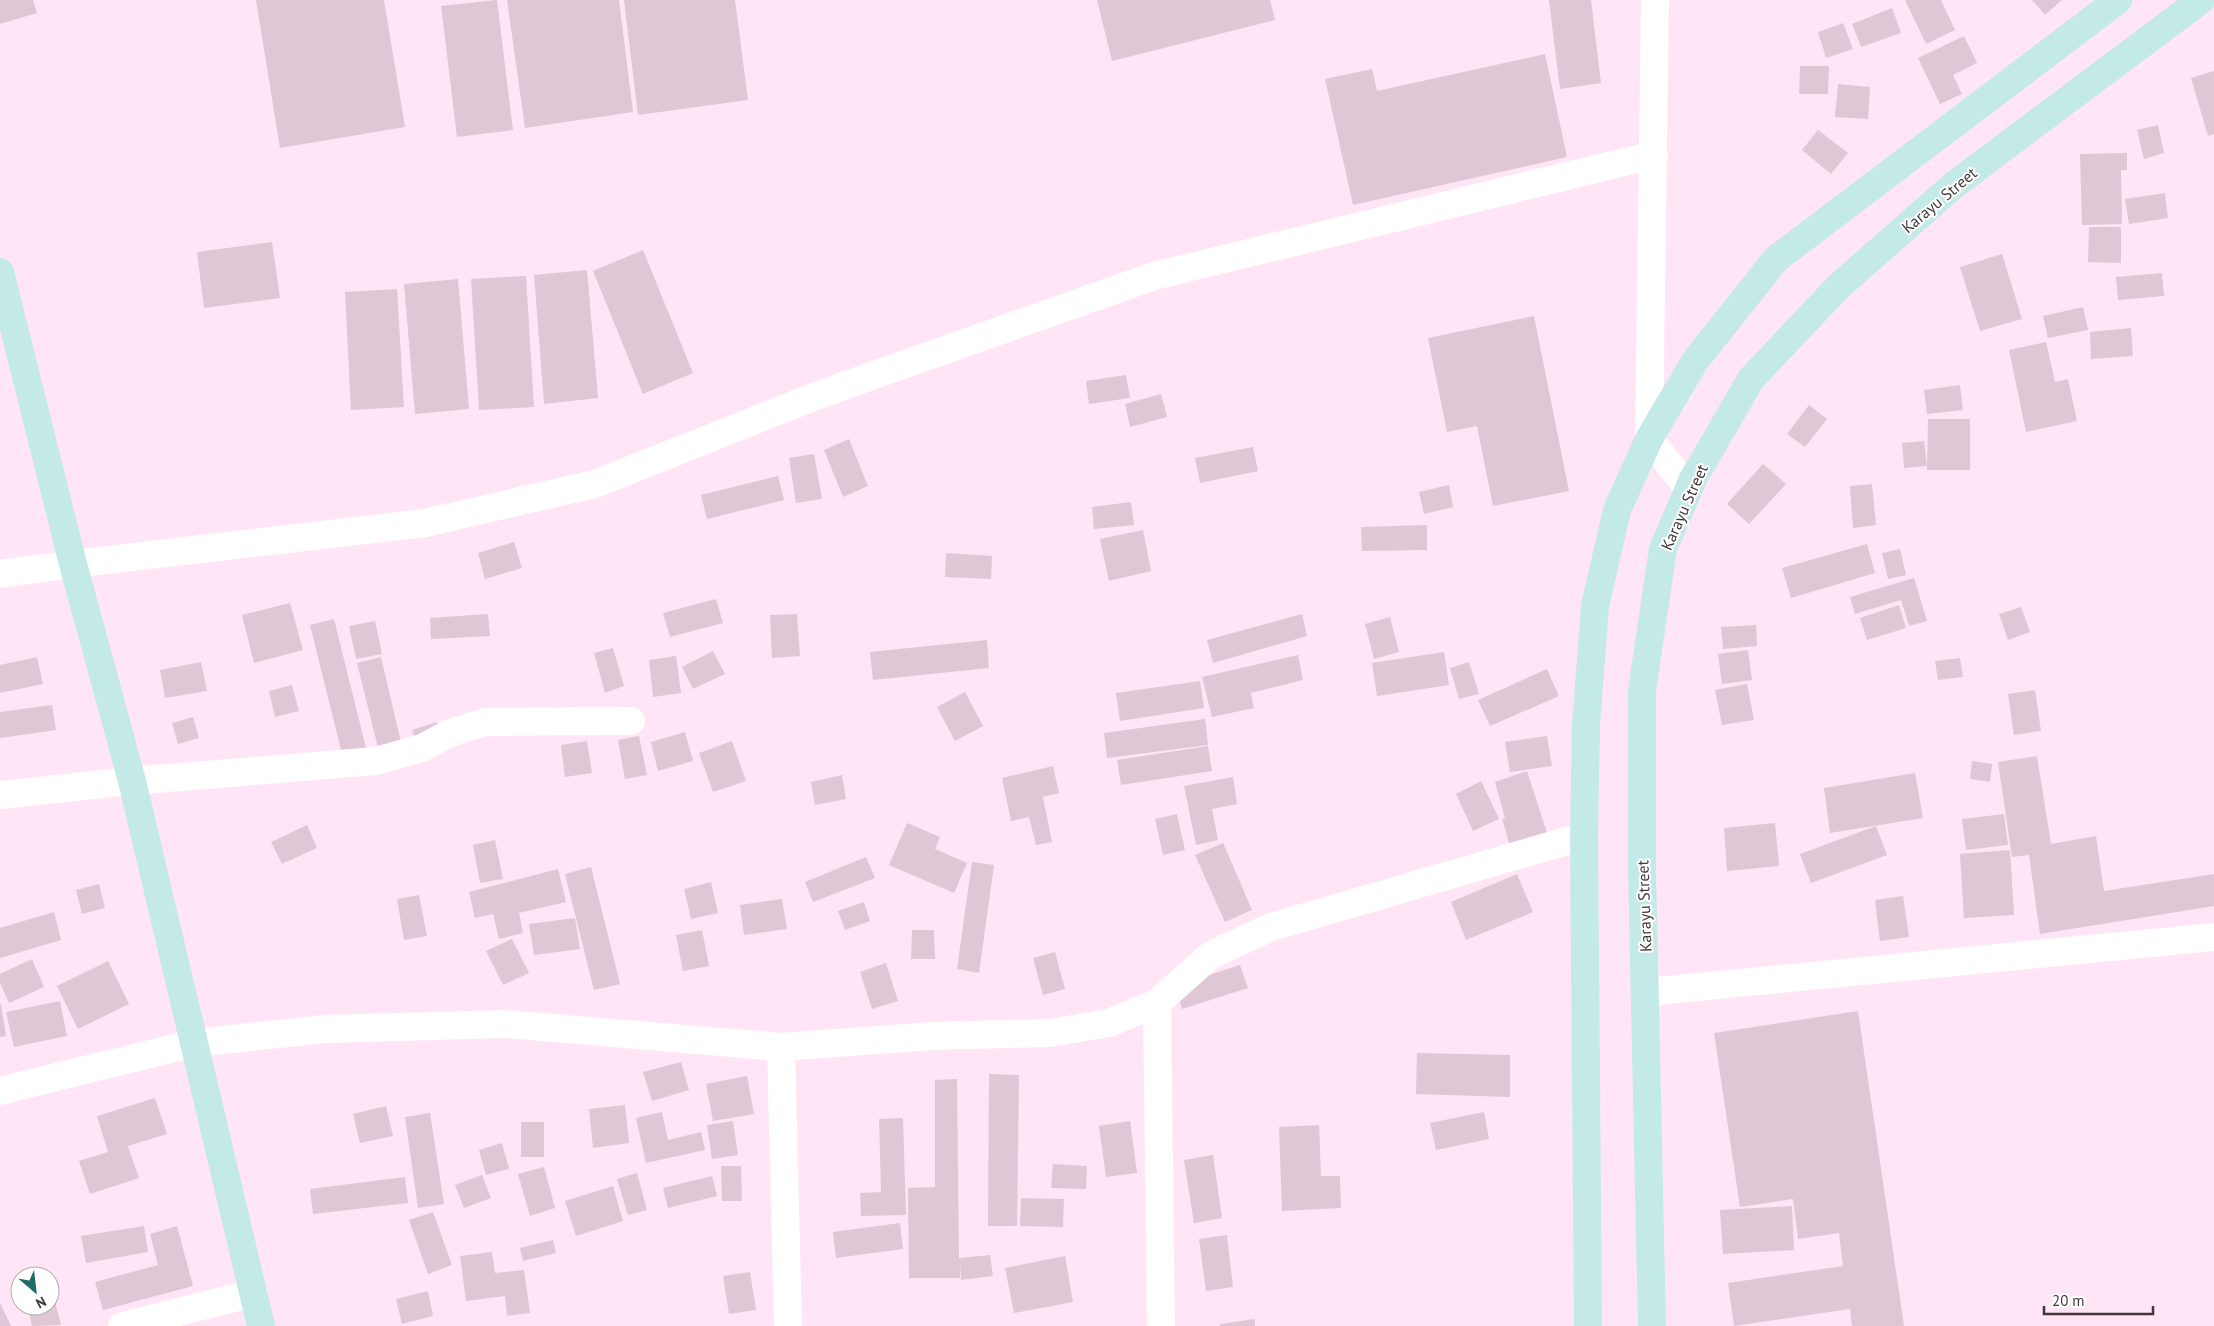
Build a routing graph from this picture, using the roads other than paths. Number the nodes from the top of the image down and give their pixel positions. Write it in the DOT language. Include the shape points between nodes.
graph roads {
  1 [pos="1655,0"];
  2 [pos="2118,0"];
  3 [pos="2201,0"];
  4 [pos="1654,155"];
  5 [pos="0,272"];
  6 [pos="1649,440"];
  7 [pos="1689,489"];
  8 [pos="73,564"];
  9 [pos="0,574"];
  10 [pos="631,722"];
  11 [pos="132,781"];
  12 [pos="0,795"];
  13 [pos="1584,836"];
  14 [pos="2214,937"];
  15 [pos="1646,992"];
  16 [pos="1157,1003"];
  17 [pos="194,1043"];
  18 [pos="781,1047"];
  19 [pos="0,1091"];
  20 [pos="254,1293"];
  21 [pos="122,1326"];
  22 [pos="261,1326"];
  23 [pos="788,1326"];
  24 [pos="1162,1326"];
  25 [pos="1588,1326"];
  26 [pos="1652,1326"];
  1 -- 4 [label="street"];
  2 -- 6 [label="main road" via="1776,260 1695,361"];
  3 -- 7 [label="main road, Karayu Street" via="1954,184 1840,286 1751,379"];
  4 -- 6 [label="street"];
  4 -- 8 [label="street" via="1154,276 821,394 595,484 425,523"];
  5 -- 8 [label="main road"];
  6 -- 7 [label="street"];
  6 -- 13 [label="main road" via="1617,510 1595,606 1586,725"];
  7 -- 15 [label="main road, Karayu Street" via="1663,549 1642,690"];
  8 -- 9 [label="street"];
  8 -- 11 [label="main road"];
  10 -- 11 [label="street" via="485,722 450,733 422,748 376,761"];
  11 -- 12 [label="street"];
  11 -- 17 [label="main road"];
  13 -- 16 [label="street" via="1271,927 1210,955"];
  13 -- 25 [label="main road"];
  14 -- 15 [label="street"];
  15 -- 26 [label="main road, Karayu Street"];
  16 -- 18 [label="street" via="1109,1023 1050,1033 934,1036"];
  16 -- 24 [label="street"];
  17 -- 18 [label="street" via="325,1029 506,1024"];
  17 -- 19 [label="street"];
  17 -- 20 [label="main road"];
  18 -- 23 [label="street"];
  20 -- 21 [label="street"];
  20 -- 22 [label="main road"];
}
